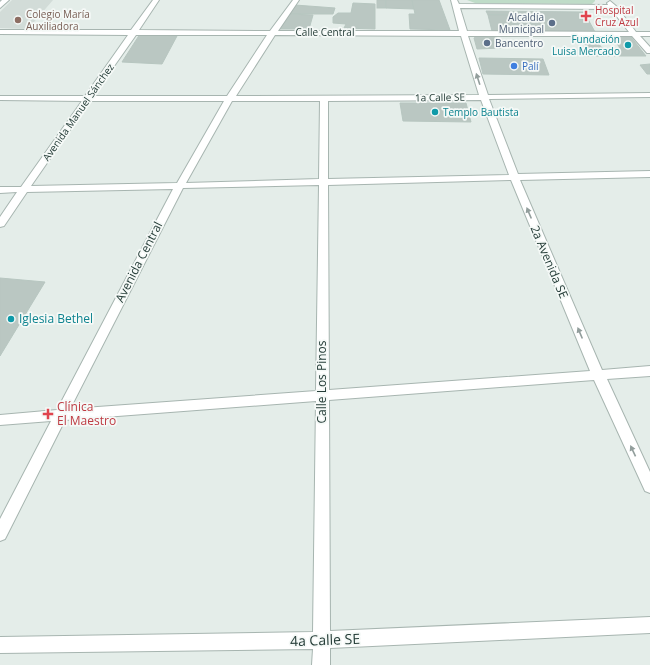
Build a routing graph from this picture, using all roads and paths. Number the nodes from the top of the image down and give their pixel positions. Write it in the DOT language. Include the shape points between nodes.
graph roads {
  1 [pos="6,0"];
  2 [pos="156,0"];
  3 [pos="296,0"];
  4 [pos="608,0"];
  5 [pos="455,3"];
  6 [pos="0,6"];
  7 [pos="614,8"];
  8 [pos="0,32"];
  9 [pos="134,32"];
  10 [pos="272,32"];
  11 [pos="463,32"];
  12 [pos="634,34"];
  13 [pos="650,34"];
  14 [pos="650,51"];
  15 [pos="650,95"];
  16 [pos="484,97"];
  17 [pos="0,98"];
  18 [pos="86,98"];
  19 [pos="230,98"];
  20 [pos="324,99"];
  21 [pos="650,174"];
  22 [pos="513,177"];
  23 [pos="324,182"];
  24 [pos="179,186"];
  25 [pos="24,189"];
  26 [pos="0,190"];
  27 [pos="0,224"];
  28 [pos="650,372"];
  29 [pos="598,376"];
  30 [pos="322,397"];
  31 [pos="60,416"];
  32 [pos="0,420"];
  33 [pos="650,486"];
  34 [pos="0,534"];
  35 [pos="650,625"];
  36 [pos="321,640"];
  37 [pos="0,645"];
  38 [pos="321,665"];
  1 -- 6 [label="street"];
  2 -- 9 [label="street, Avenida Manuel Sánchez"];
  3 -- 10 [label="street, Avenida Central"];
  4 -- 7 [label="street"];
  5 -- 7 [label="street"];
  5 -- 11 [label="street, 2a Avenida SE"];
  7 -- 12 [label="street"];
  8 -- 9 [label="street, Calle Central"];
  9 -- 10 [label="street, Calle Central"];
  9 -- 18 [label="street, Avenida Manuel Sánchez"];
  10 -- 11 [label="street, Calle Central"];
  10 -- 19 [label="street, Avenida Central"];
  11 -- 12 [label="street, Calle Central"];
  16 -- 11 [label="street, 2a Avenida SE, one-way"];
  12 -- 13 [label="street, Calle Central"];
  12 -- 14 [label="street"];
  15 -- 16 [label="street, 1a Calle SE"];
  16 -- 20 [label="street, 1a Calle SE"];
  16 -- 22 [label="street, 2a Avenida SE"];
  17 -- 18 [label="street, 1a Calle SE"];
  18 -- 19 [label="street, 1a Calle SE"];
  18 -- 25 [label="street, Avenida Manuel Sánchez"];
  19 -- 20 [label="street, 1a Calle SE"];
  19 -- 24 [label="street, Avenida Central"];
  20 -- 23 [label="street, Calle Los Pinos"];
  21 -- 22 [label="street"];
  22 -- 23 [label="street"];
  29 -- 22 [label="street, 2a Avenida SE, one-way"];
  23 -- 24 [label="street"];
  23 -- 30 [label="street, Calle Los Pinos"];
  24 -- 25 [label="street"];
  24 -- 31 [label="street, Avenida Central"];
  25 -- 26 [label="street"];
  25 -- 27 [label="street, Avenida Manuel Sánchez"];
  28 -- 29 [label="street"];
  29 -- 30 [label="street"];
  33 -- 29 [label="street, 2a Avenida SE, one-way"];
  30 -- 31 [label="street"];
  30 -- 36 [label="street, Calle Los Pinos"];
  31 -- 32 [label="street"];
  31 -- 34 [label="street, Avenida Central"];
  35 -- 36 [label="street, 4a Calle SE"];
  36 -- 37 [label="street, 4a Calle SE"];
  36 -- 38 [label="street, Calle Los Pinos"];
}
